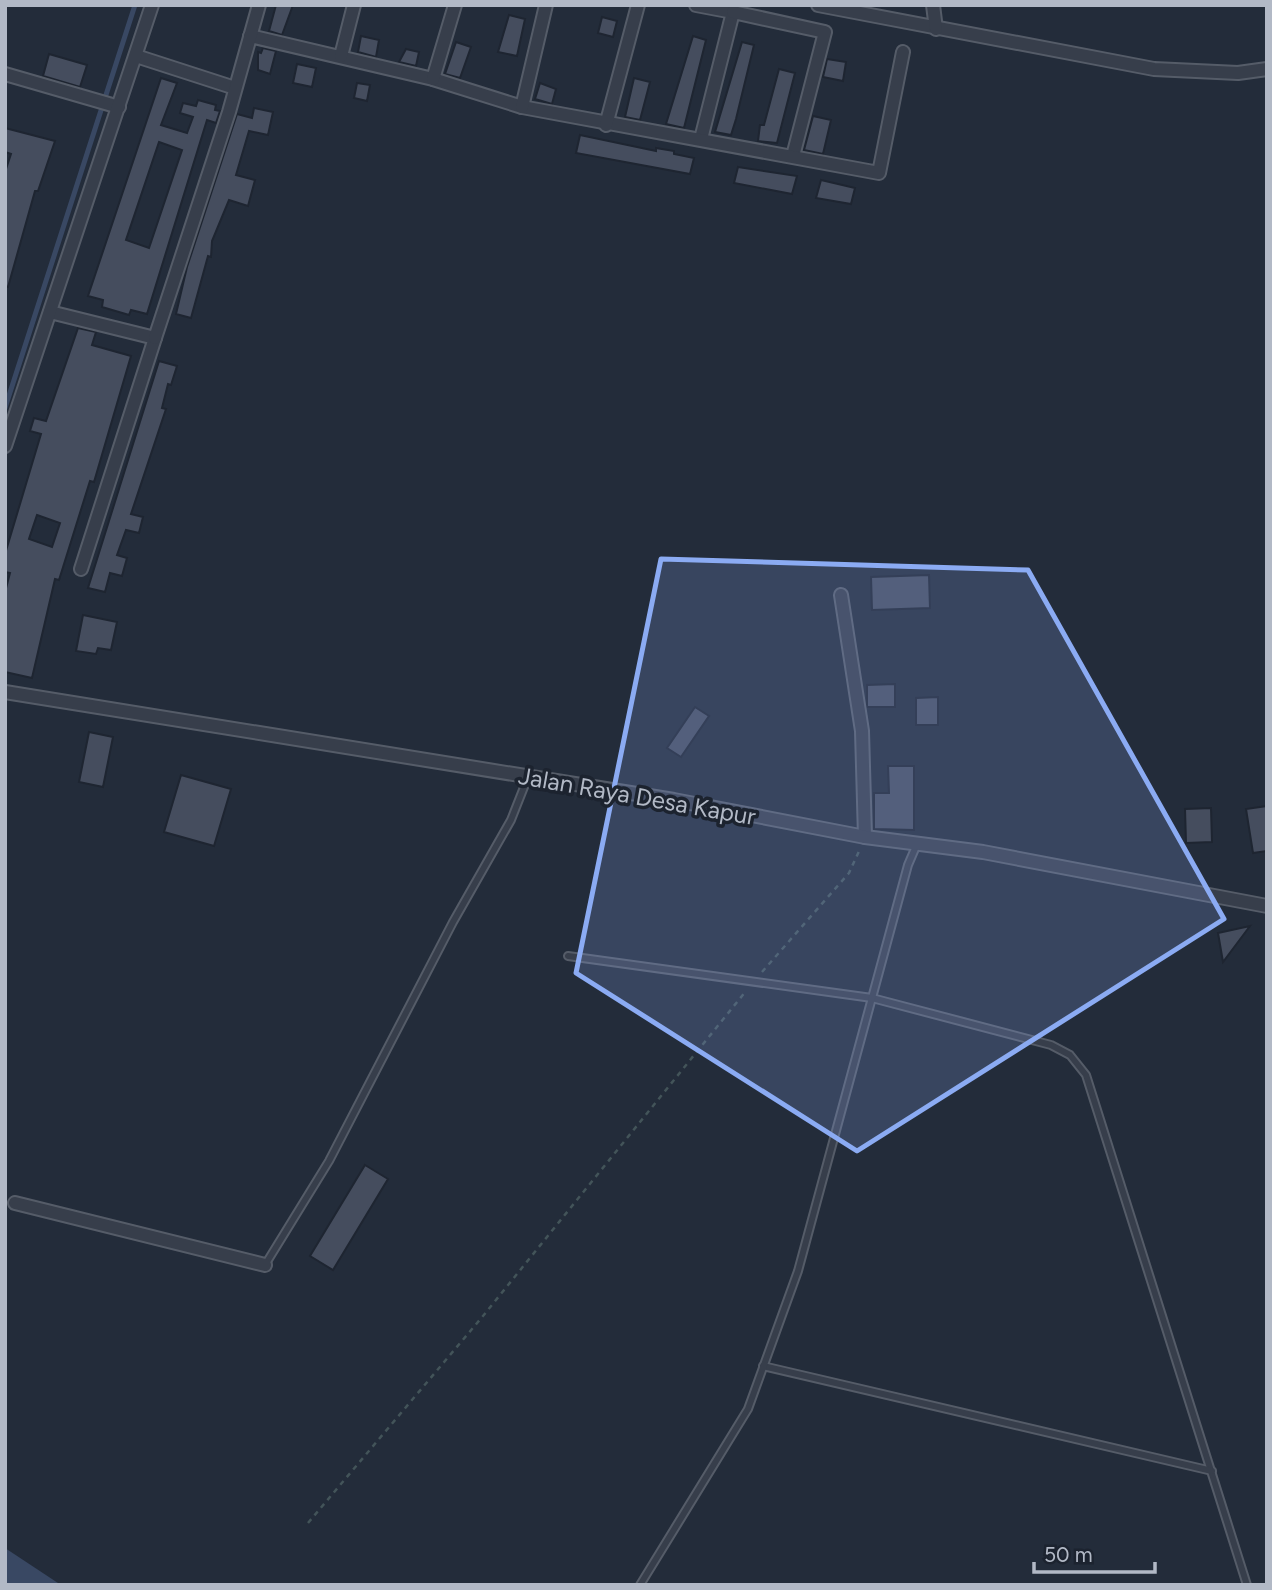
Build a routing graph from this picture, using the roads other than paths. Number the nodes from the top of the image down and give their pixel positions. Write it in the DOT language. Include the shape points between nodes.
graph roads {
  1 [pos="152,5"];
  2 [pos="259,5"];
  3 [pos="354,5"];
  4 [pos="455,5"];
  5 [pos="546,5"];
  6 [pos="638,5"];
  7 [pos="696,5"];
  8 [pos="818,5"];
  9 [pos="933,5"];
  10 [pos="733,12"];
  11 [pos="936,29"];
  12 [pos="250,36"];
  13 [pos="903,52"];
  14 [pos="341,55"];
  15 [pos="136,56"];
  16 [pos="1267,69"];
  17 [pos="5,74"];
  18 [pos="433,79"];
  19 [pos="235,88"];
  20 [pos="118,107"];
  21 [pos="522,107"];
  22 [pos="606,125"];
  23 [pos="701,139"];
  24 [pos="793,156"];
  25 [pos="50,312"];
  26 [pos="155,338"];
  27 [pos="5,446"];
  28 [pos="81,569"];
  29 [pos="841,594"];
  30 [pos="5,692"];
  31 [pos="528,778"];
  32 [pos="865,837"];
  33 [pos="917,844"];
  34 [pos="1267,906"];
  35 [pos="568,956"];
  36 [pos="872,998"];
  37 [pos="15,1203"];
  38 [pos="265,1265"];
  39 [pos="764,1366"];
  40 [pos="1212,1471"];
  41 [pos="640,1585"];
  42 [pos="1247,1585"];
  1 -- 15 [label="street"];
  2 -- 12 [label="street"];
  3 -- 14 [label="street"];
  4 -- 18 [label="street"];
  5 -- 21 [label="street"];
  6 -- 22 [label="street"];
  7 -- 10 [label="street"];
  8 -- 11 [label="street"];
  9 -- 11 [label="street"];
  10 -- 23 [label="street"];
  10 -- 24 [label="street" via="825,32"];
  11 -- 16 [label="street" via="1154,69 1238,73"];
  12 -- 14 [label="street"];
  12 -- 19 [label="street"];
  13 -- 24 [label="street" via="879,173"];
  14 -- 18 [label="street"];
  15 -- 19 [label="street"];
  15 -- 20 [label="street"];
  17 -- 20 [label="street"];
  18 -- 21 [label="street"];
  19 -- 26 [label="street"];
  20 -- 25 [label="street"];
  21 -- 22 [label="street"];
  22 -- 23 [label="street"];
  23 -- 24 [label="street"];
  25 -- 26 [label="street"];
  25 -- 27 [label="street"];
  26 -- 28 [label="street"];
  29 -- 32 [label="street" via="862,732"];
  30 -- 31 [label="street, Jalan Raya Desa Kapur"];
  31 -- 32 [label="street, Jalan Raya Desa Kapur" via="674,800"];
  31 -- 38 [label="lane" via="511,820 329,1161"];
  32 -- 33 [label="street, Jalan Raya Desa Kapur"];
  33 -- 34 [label="street, Jalan Raya Desa Kapur" via="1062,866"];
  33 -- 36 [label="lane"];
  35 -- 36 [label="lane"];
  36 -- 39 [label="lane" via="798,1271"];
  36 -- 40 [label="lane" via="1051,1045 1070,1055 1086,1075"];
  37 -- 38 [label="street"];
  39 -- 40 [label="lane"];
  39 -- 41 [label="lane" via="748,1409"];
  40 -- 42 [label="lane"];
}
